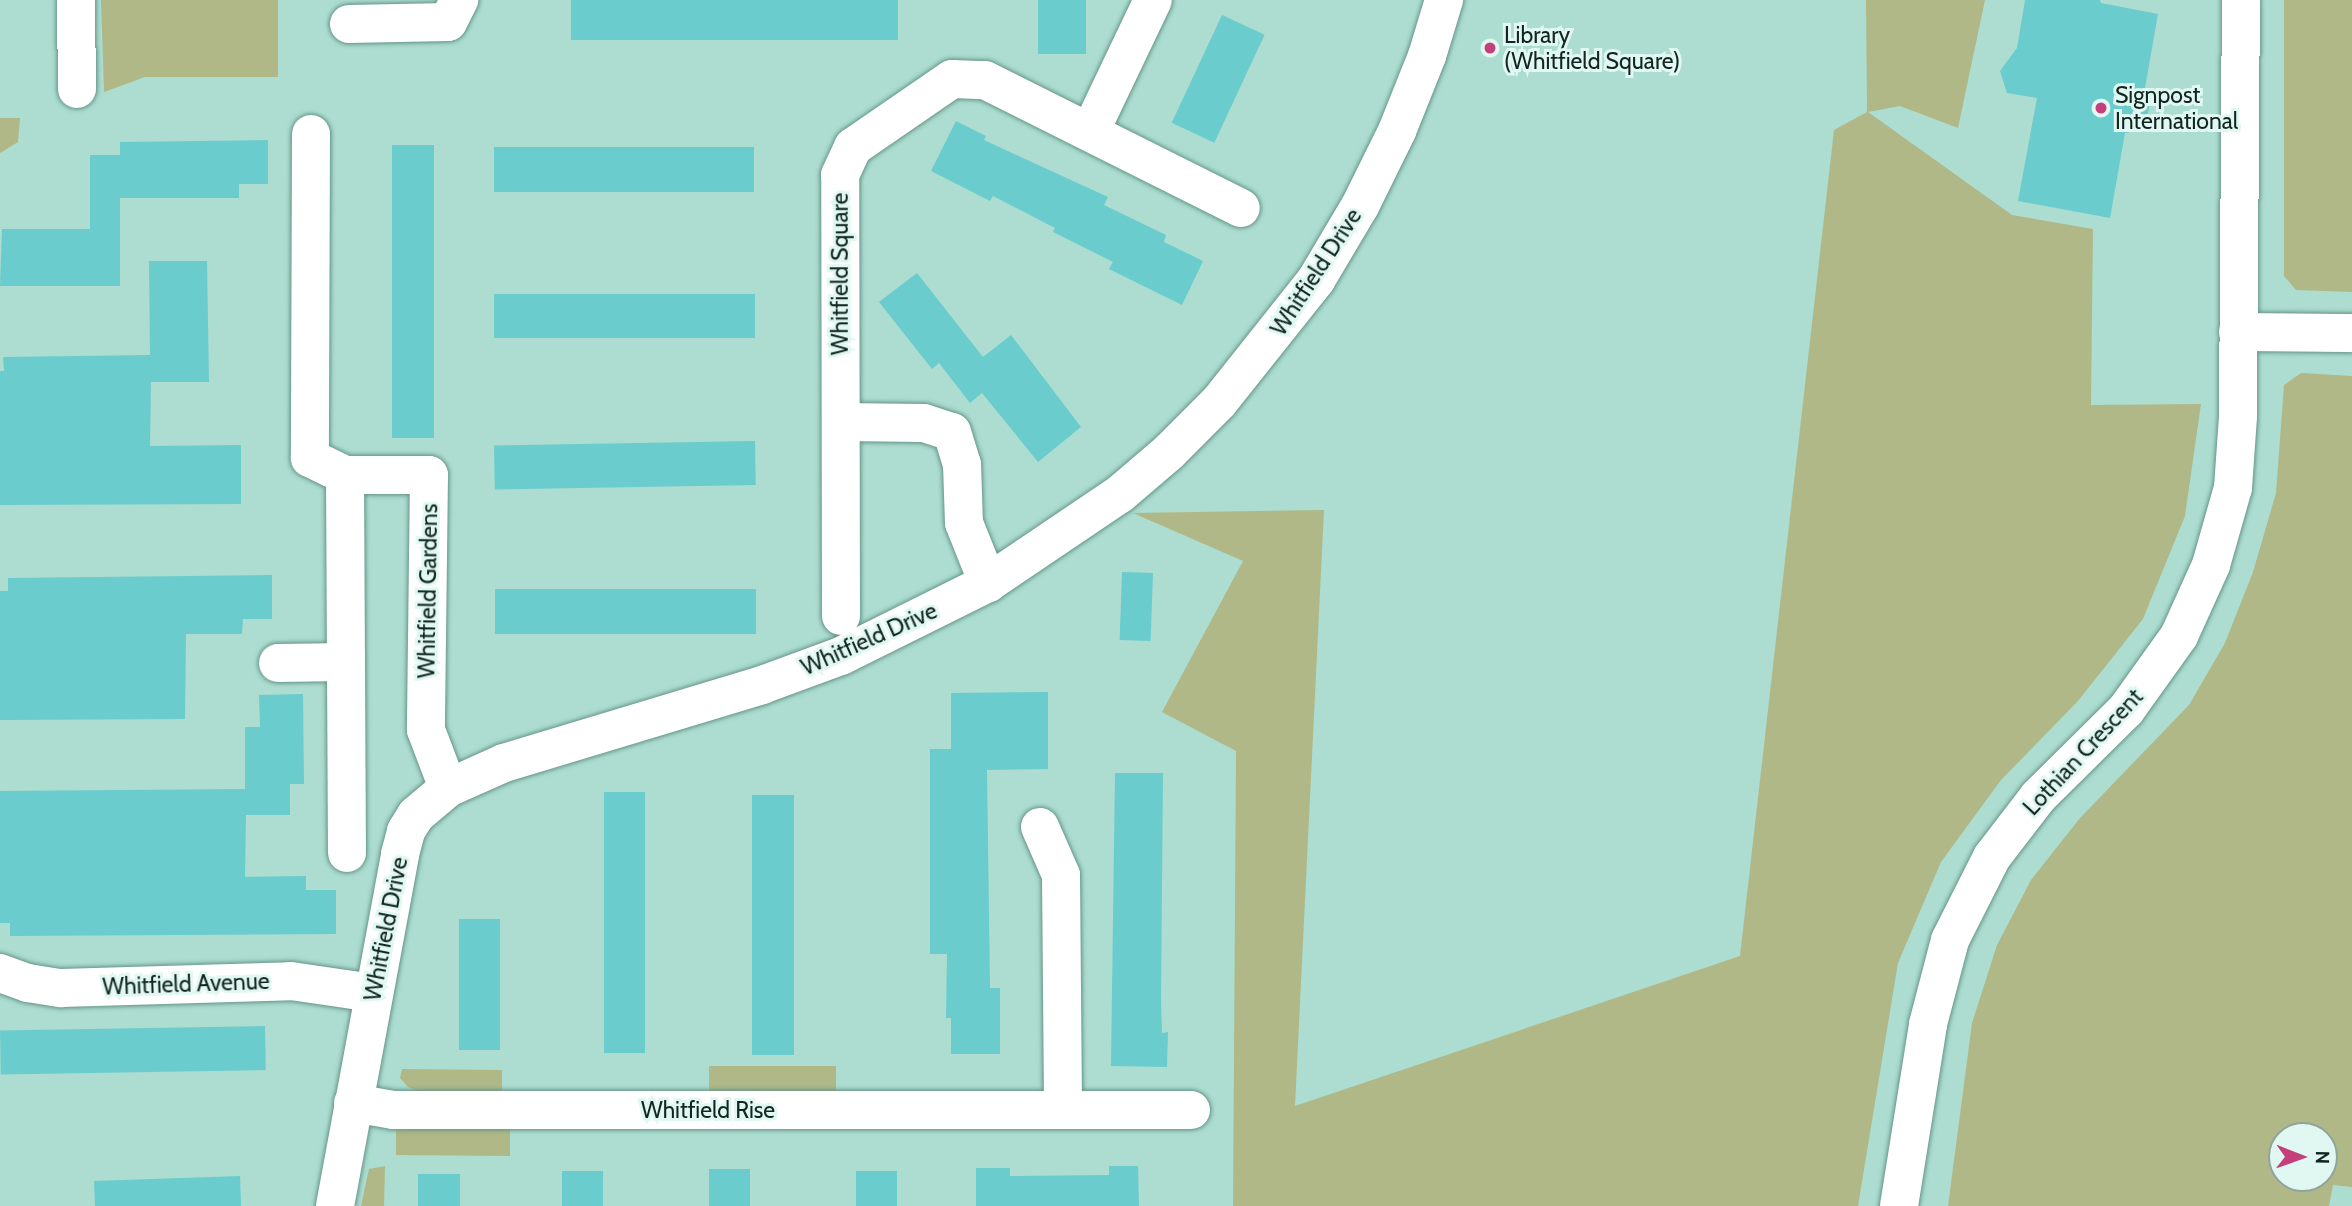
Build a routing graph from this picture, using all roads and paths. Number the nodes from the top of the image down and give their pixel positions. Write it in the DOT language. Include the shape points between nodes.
graph roads {
  1 [pos="76,0"];
  2 [pos="459,0"];
  3 [pos="1153,0"];
  4 [pos="1444,0"];
  5 [pos="2241,0"];
  6 [pos="349,24"];
  7 [pos="77,89"];
  8 [pos="1090,132"];
  9 [pos="311,134"];
  10 [pos="1241,208"];
  11 [pos="2238,332"];
  12 [pos="2352,333"];
  13 [pos="841,422"];
  14 [pos="345,475"];
  15 [pos="988,583"];
  16 [pos="841,616"];
  17 [pos="346,662"];
  18 [pos="278,663"];
  19 [pos="448,788"];
  20 [pos="1040,827"];
  21 [pos="346,853"];
  22 [pos="0,972"];
  23 [pos="373,993"];
  24 [pos="353,1103"];
  25 [pos="1063,1110"];
  26 [pos="1191,1110"];
  27 [pos="335,1206"];
  28 [pos="1899,1206"];
  1 -- 7 [label="street"];
  2 -- 6 [label="street" via="448,22"];
  3 -- 8 [label="street"];
  4 -- 15 [label="street, Whitfield Drive" via="1397,131 1360,206 1316,280 1268,344 1219,402 1129,486"];
  5 -- 11 [label="street, Lothian Crescent"];
  8 -- 10 [label="street, Whitfield Square"];
  8 -- 13 [label="street, Whitfield Square" via="985,80 952,79 853,147 840,175"];
  9 -- 14 [label="street, Whitfield Gardens" via="310,458"];
  11 -- 12 [label="street"];
  11 -- 28 [label="street, Lothian Crescent" via="2233,488 2211,565 2179,636 2126,710 2038,797 1992,857 1950,940 1928,1024"];
  13 -- 15 [label="street" via="924,423 952,432 962,464 964,523"];
  13 -- 16 [label="street, Whitfield Square"];
  14 -- 17 [label="street"];
  14 -- 19 [label="street, Whitfield Gardens" via="429,475 426,730"];
  15 -- 19 [label="street, Whitfield Drive" via="819,664 504,764"];
  17 -- 18 [label="street"];
  17 -- 21 [label="street"];
  19 -- 23 [label="street, Whitfield Drive" via="416,815 406,831"];
  20 -- 25 [label="street" via="1061,875"];
  22 -- 23 [label="street, Whitfield Avenue" via="28,983 61,988 291,981"];
  23 -- 24 [label="street, Whitfield Drive"];
  24 -- 25 [label="street, Whitfield Rise" via="406,1111"];
  24 -- 27 [label="street, Whitfield Drive"];
  25 -- 26 [label="street, Whitfield Rise"];
}
